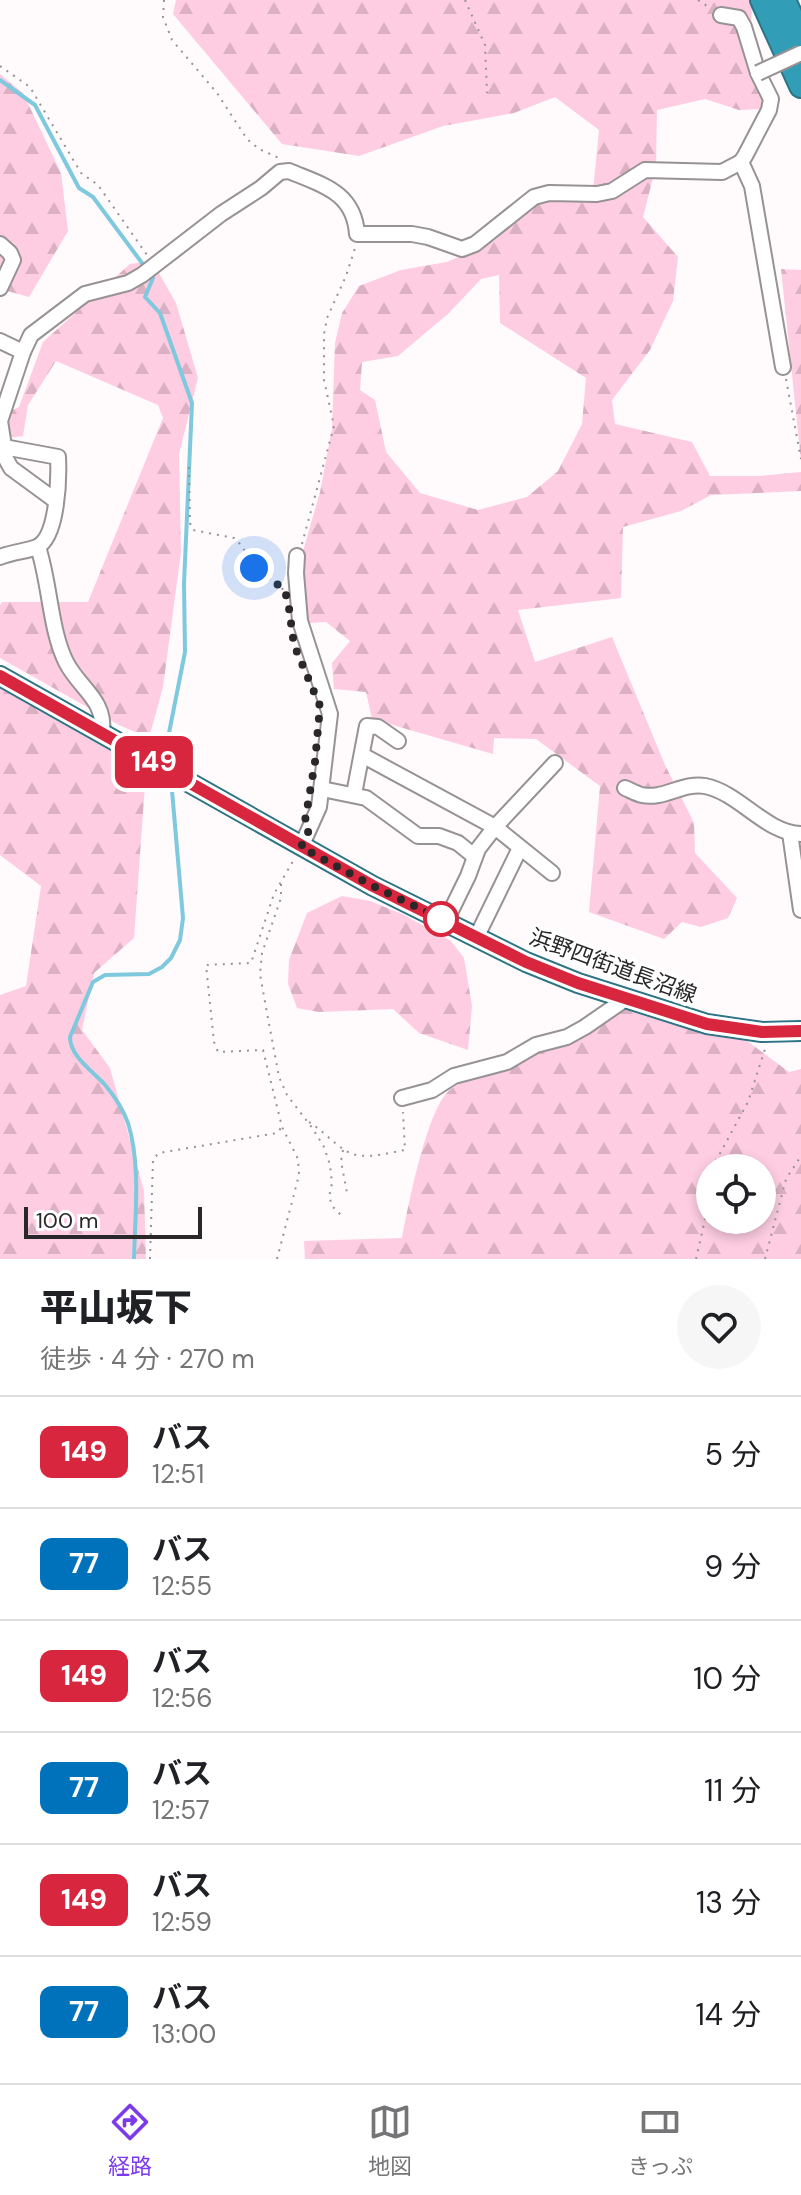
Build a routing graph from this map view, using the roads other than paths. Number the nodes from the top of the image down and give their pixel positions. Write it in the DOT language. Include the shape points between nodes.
graph roads {
  1 [pos="762,0"];
  2 [pos="784,0"];
  3 [pos="721,15"];
  4 [pos="801,38"];
  5 [pos="801,53"];
  6 [pos="758,73"];
  7 [pos="801,86"];
  8 [pos="741,162"];
  9 [pos="0,244"];
  10 [pos="0,288"];
  11 [pos="0,341"];
  12 [pos="23,352"];
  13 [pos="783,367"];
  14 [pos="0,420"];
  15 [pos="4,447"];
  16 [pos="56,501"];
  17 [pos="38,547"];
  18 [pos="297,556"];
  19 [pos="0,557"];
  20 [pos="0,676"];
  21 [pos="102,732"];
  22 [pos="398,741"];
  23 [pos="362,755"];
  24 [pos="555,763"];
  25 [pos="625,788"];
  26 [pos="322,789"];
  27 [pos="354,794"];
  28 [pos="495,827"];
  29 [pos="795,834"];
  30 [pos="301,847"];
  31 [pos="520,848"];
  32 [pos="474,856"];
  33 [pos="552,873"];
  34 [pos="801,910"];
  35 [pos="446,921"];
  36 [pos="477,936"];
  37 [pos="627,998"];
  38 [pos="801,1031"];
  39 [pos="402,1098"];
  1 -- 7 [label="highway"];
  2 -- 4 [label="highway"];
  3 -- 6 [label="street" via="739,18"];
  5 -- 6 [label="street, bridge"];
  6 -- 8 [label="street" via="771,99 769,110"];
  8 -- 12 [label="street" via="722,172 645,170 612,191 534,197 462,249 412,234 357,234 356,220 341,196 289,171 280,172 128,283 85,294 31,335"];
  8 -- 13 [label="street" via="752,186"];
  9 -- 10 [label="street" via="13,260"];
  11 -- 12 [label="street"];
  12 -- 14 [label="street"];
  14 -- 15 [label="street"];
  15 -- 16 [label="street" via="11,468"];
  15 -- 16 [label="street" via="58,457"];
  16 -- 17 [label="street" via="47,537"];
  17 -- 19 [label="street"];
  17 -- 21 [label="street" via="60,650 72,675 95,700"];
  18 -- 26 [label="street" via="300,621 330,714"];
  20 -- 21 [label="main road, 浜野四街道長沼線"];
  21 -- 30 [label="main road, 浜野四街道長沼線"];
  22 -- 23 [label="street" via="367,726"];
  23 -- 27 [label="street"];
  23 -- 28 [label="street"];
  24 -- 28 [label="street"];
  25 -- 29 [label="street" via="644,796 707,786"];
  26 -- 27 [label="street"];
  26 -- 30 [label="street"];
  27 -- 32 [label="street" via="418,836 439,836"];
  28 -- 31 [label="street"];
  28 -- 32 [label="street"];
  29 -- 34 [label="street"];
  30 -- 35 [label="main road, 浜野四街道長沼線"];
  31 -- 33 [label="street"];
  31 -- 36 [label="street"];
  32 -- 35 [label="street"];
  35 -- 36 [label="main road, 浜野四街道長沼線"];
  36 -- 37 [label="main road, 浜野四街道長沼線" via="526,962"];
  37 -- 38 [label="main road, 浜野四街道長沼線" via="707,1024"];
  37 -- 39 [label="street" via="567,1037"];
}
